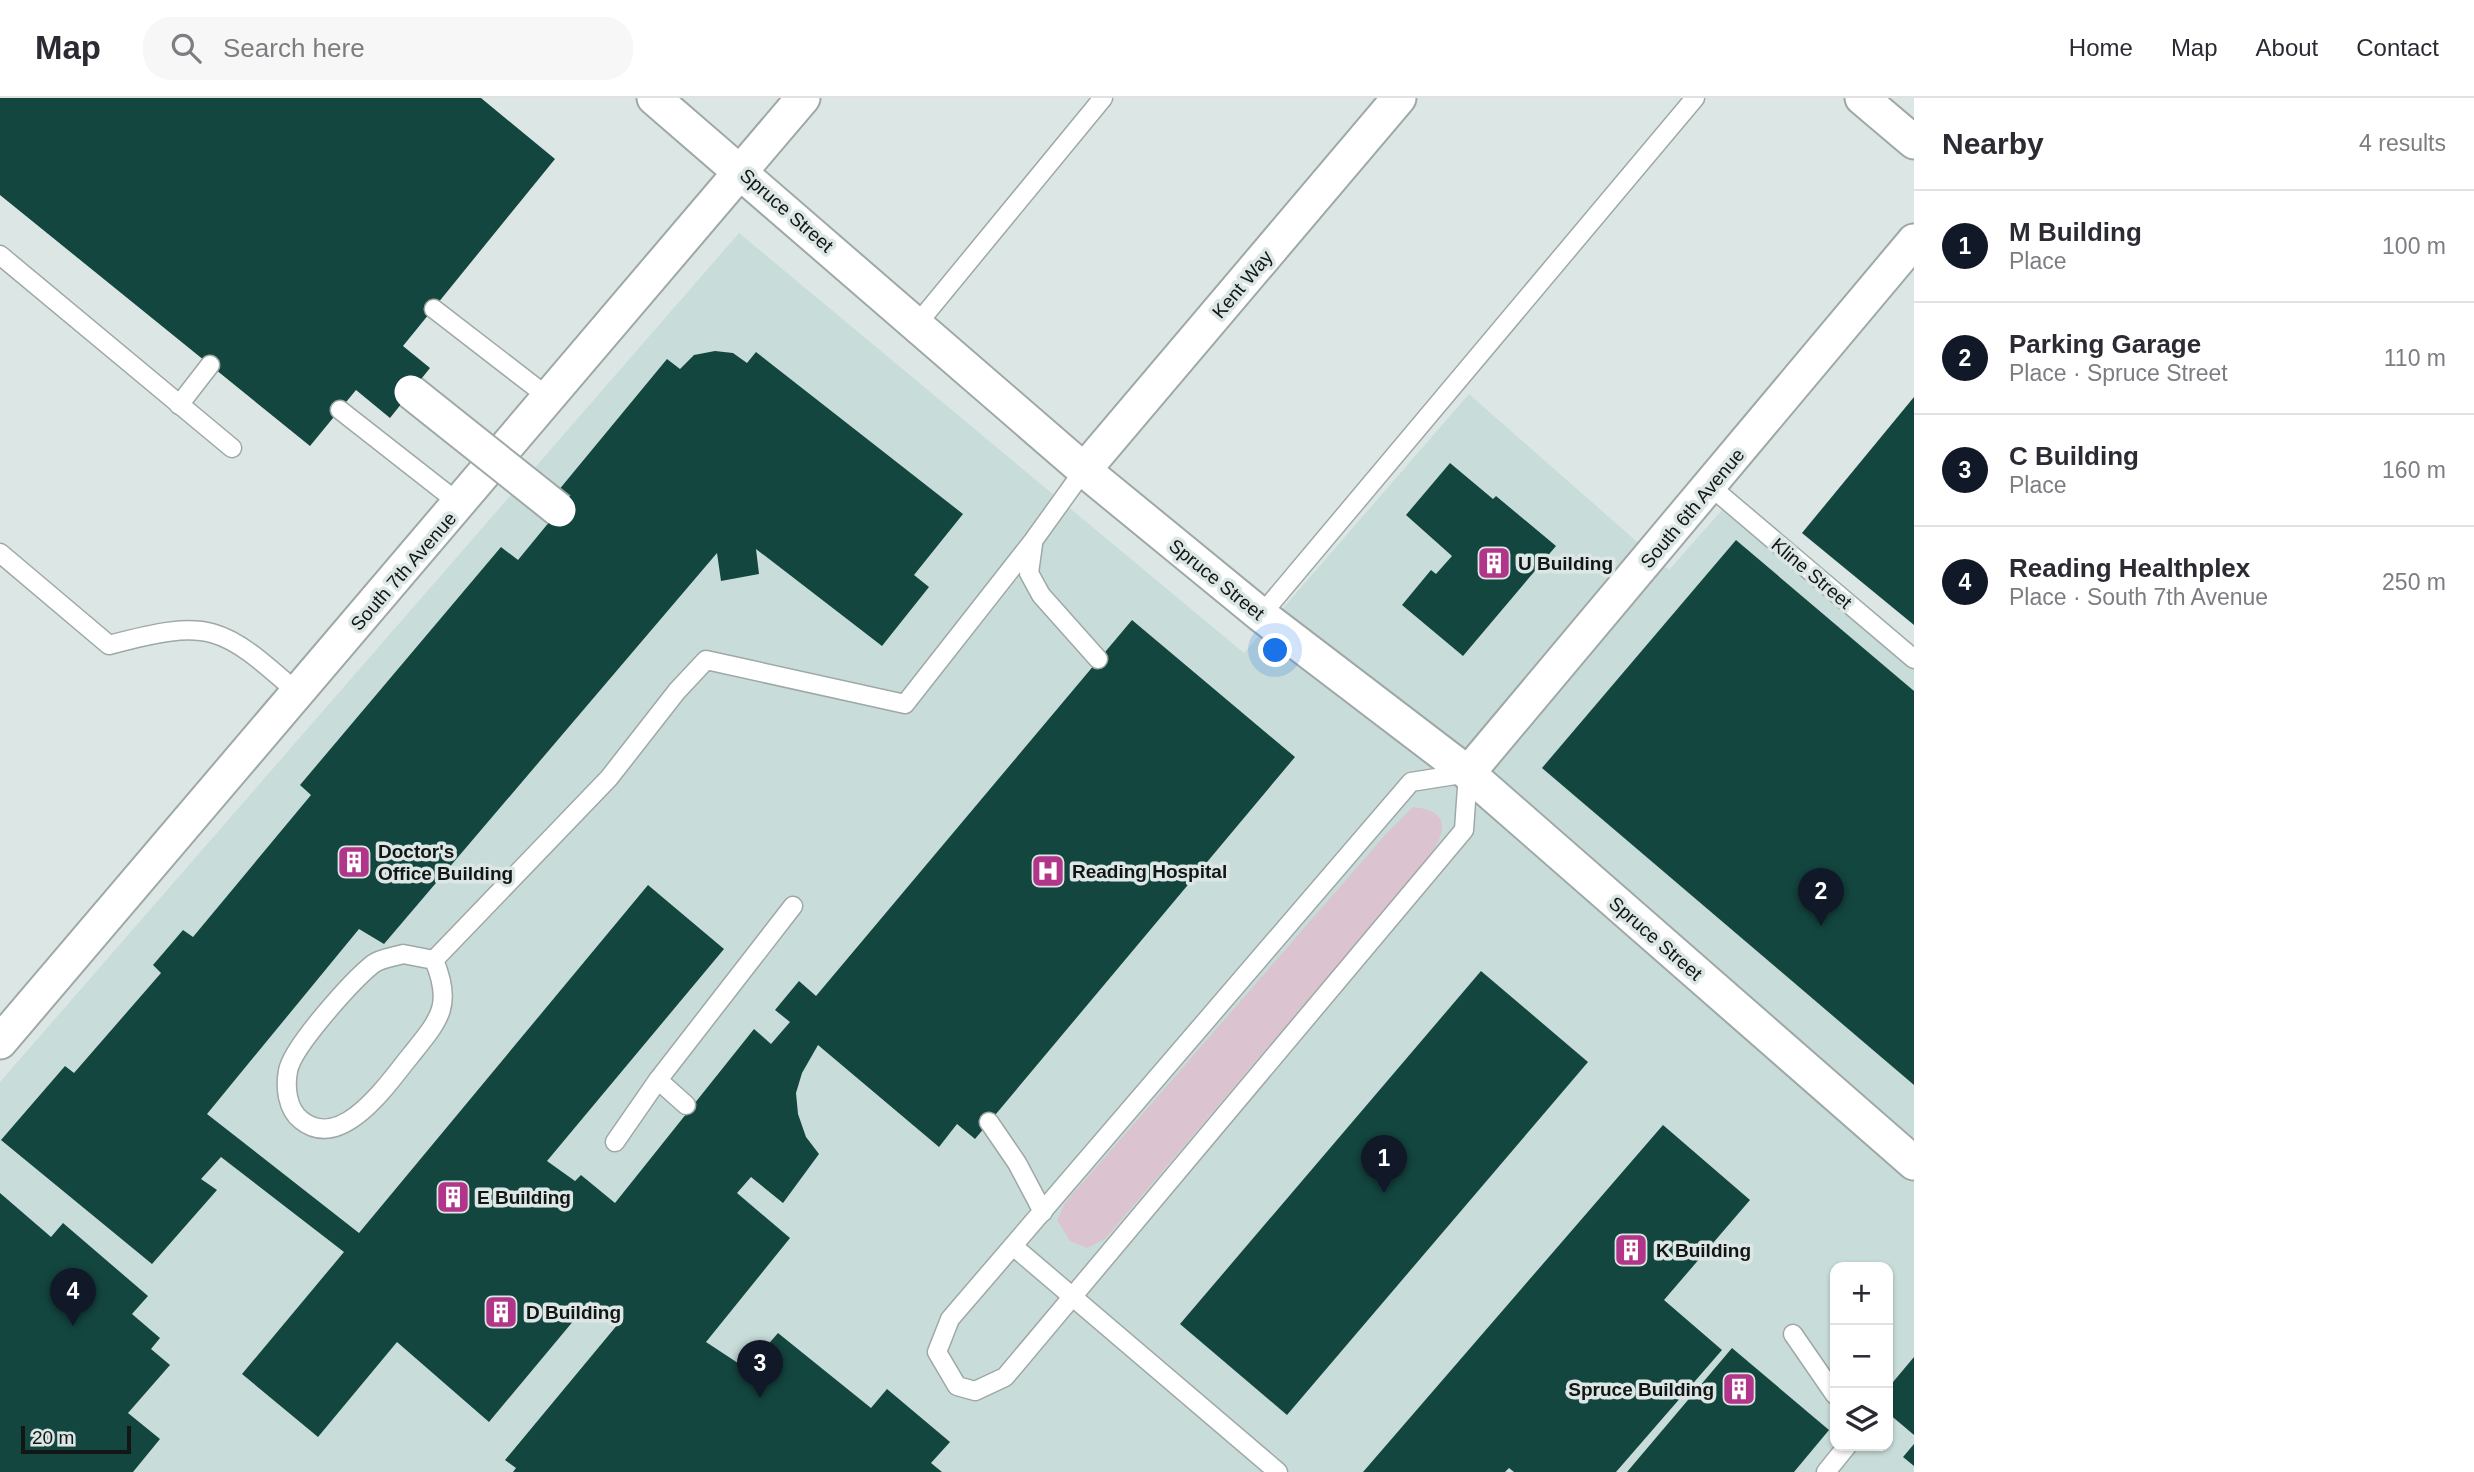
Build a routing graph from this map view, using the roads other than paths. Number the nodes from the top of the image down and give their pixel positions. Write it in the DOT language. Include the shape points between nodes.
graph roads {
  1 [pos="654,98"];
  2 [pos="803,98"];
  3 [pos="1103,98"];
  4 [pos="1399,98"];
  5 [pos="1695,98"];
  6 [pos="1862,98"];
  7 [pos="1914,142"];
  8 [pos="741,171"];
  9 [pos="1914,242"];
  10 [pos="0,255"];
  11 [pos="434,309"];
  12 [pos="918,323"];
  13 [pos="210,365"];
  14 [pos="411,392"];
  15 [pos="548,397"];
  16 [pos="178,405"];
  17 [pos="340,410"];
  18 [pos="232,448"];
  19 [pos="1084,470"];
  20 [pos="1710,486"];
  21 [pos="460,504"];
  22 [pos="559,510"];
  23 [pos="1033,541"];
  24 [pos="0,553"];
  25 [pos="1261,615"];
  26 [pos="1098,659"];
  27 [pos="1914,659"];
  28 [pos="298,693"];
  29 [pos="1468,773"];
  30 [pos="793,906"];
  31 [pos="434,960"];
  32 [pos="0,1042"];
  33 [pos="658,1080"];
  34 [pos="686,1105"];
  35 [pos="989,1122"];
  36 [pos="615,1142"];
  37 [pos="1914,1163"];
  38 [pos="1043,1212"];
  39 [pos="1013,1246"];
  40 [pos="1074,1298"];
  41 [pos="1793,1334"];
  42 [pos="1830,1388"];
  43 [pos="1843,1451"];
  44 [pos="1278,1472"];
  45 [pos="1826,1472"];
  1 -- 8 [label="street, Spruce Street"];
  2 -- 8 [label="street, South 7th Avenue"];
  3 -- 12 [label="lane"];
  4 -- 19 [label="street, Kent Way"];
  5 -- 25 [label="lane"];
  6 -- 7 [label="street"];
  8 -- 12 [label="street, Spruce Street"];
  8 -- 15 [label="street, South 7th Avenue"];
  9 -- 20 [label="street, South 6th Avenue"];
  10 -- 16 [label="lane"];
  11 -- 15 [label="lane"];
  12 -- 19 [label="street, Spruce Street"];
  13 -- 16 [label="lane"];
  14 -- 22 [label="street, bridge"];
  15 -- 21 [label="street, South 7th Avenue"];
  16 -- 18 [label="lane"];
  17 -- 21 [label="lane"];
  19 -- 23 [label="lane"];
  19 -- 25 [label="street, Spruce Street"];
  20 -- 27 [label="lane, Kline Street"];
  20 -- 29 [label="street, South 6th Avenue"];
  21 -- 28 [label="street, South 7th Avenue"];
  23 -- 26 [label="lane" via="1028,573"];
  23 -- 31 [label="lane" via="905,704 706,660 610,778"];
  24 -- 28 [label="lane" via="109,645 159,632 210,631 251,651"];
  25 -- 29 [label="street, Spruce Street"];
  28 -- 32 [label="street, South 7th Avenue"];
  29 -- 37 [label="street, Spruce Street"];
  29 -- 38 [label="lane" via="1411,782"];
  29 -- 40 [label="lane" via="1464,830"];
  30 -- 33 [label="lane"];
  31 -- 31 [label="lane" via="403,954 376,962 308,1036 288,1069 287,1095 295,1115 307,1125 328,1128 349,1122 378,1095 426,1036 442,1010 445,986"];
  33 -- 34 [label="lane"];
  33 -- 36 [label="lane"];
  35 -- 38 [label="lane"];
  38 -- 39 [label="lane"];
  39 -- 40 [label="lane"];
  39 -- 40 [label="lane" via="950,1318 942,1334 937,1352 957,1386 975,1391 1005,1377"];
  40 -- 44 [label="lane"];
  41 -- 42 [label="lane"];
  43 -- 45 [label="lane"];
}
